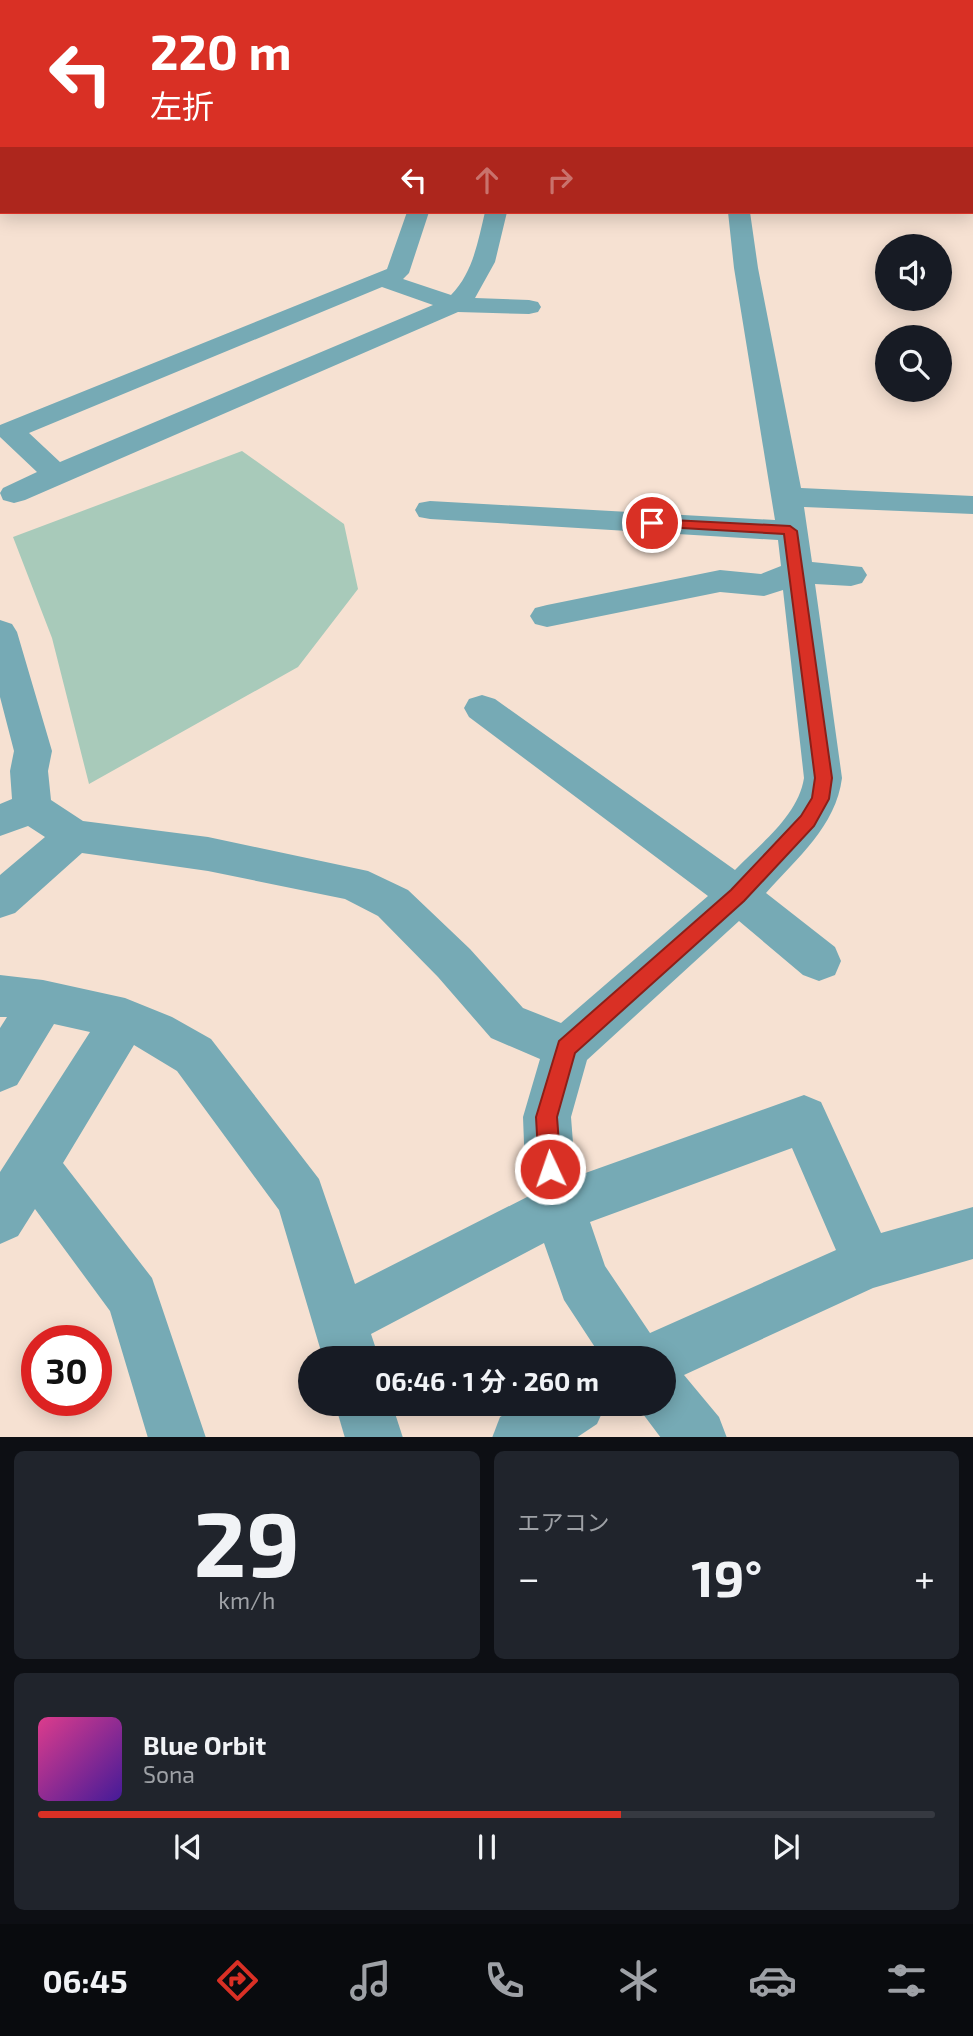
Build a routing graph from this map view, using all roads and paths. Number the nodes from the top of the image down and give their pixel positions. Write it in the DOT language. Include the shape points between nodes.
graph roads {
  1 [pos="417,214"];
  2 [pos="496,214"];
  3 [pos="739,214"];
  4 [pos="384,280"];
  5 [pos="455,305"];
  6 [pos="529,307"];
  7 [pos="229,370"];
  8 [pos="56,474"];
  9 [pos="14,494"];
  10 [pos="973,505"];
  11 [pos="430,510"];
  12 [pos="789,514"];
  13 [pos="797,572"];
  14 [pos="851,575"];
  15 [pos="547,616"];
  16 [pos="0,632"];
  17 [pos="482,708"];
  18 [pos="12,718"];
  19 [pos="16,814"];
  20 [pos="74,836"];
  21 [pos="738,895"];
  22 [pos="0,900"];
  23 [pos="819,961"];
  24 [pos="21,999"];
  25 [pos="125,1019"];
  26 [pos="566,1048"];
  27 [pos="0,1069"];
  28 [pos="33,1165"];
  29 [pos="559,1208"];
  30 [pos="0,1218"];
  31 [pos="973,1233"];
  32 [pos="868,1264"];
  33 [pos="345,1340"];
  34 [pos="627,1346"];
  35 [pos="676,1350"];
  36 [pos="676,1410"];
  37 [pos="368,1416"];
  38 [pos="557,1416"];
  39 [pos="177,1437"];
  40 [pos="374,1437"];
  41 [pos="521,1437"];
  42 [pos="698,1437"];
  1 -- 4 [label="street" via="397,273"];
  2 -- 5 [label="street" via="484,267"];
  3 -- 12 [label="street"];
  4 -- 5 [label="street"];
  4 -- 7 [label="street"];
  5 -- 6 [label="street"];
  5 -- 7 [label="street"];
  7 -- 8 [label="street"];
  7 -- 8 [label="street" via="10,431"];
  8 -- 9 [label="street"];
  10 -- 12 [label="street"];
  11 -- 12 [label="street"];
  12 -- 13 [label="street"];
  13 -- 14 [label="street"];
  13 -- 15 [label="street" via="764,585 720,581"];
  13 -- 21 [label="street" via="823,778 820,799 807,821"];
  16 -- 18 [label="street"];
  17 -- 21 [label="street"];
  18 -- 19 [label="street" via="33,751"];
  19 -- 20 [label="street"];
  20 -- 22 [label="street"];
  20 -- 26 [label="street" via="208,854 353,883 393,902 507,1023"];
  21 -- 23 [label="street"];
  21 -- 26 [label="street"];
  24 -- 25 [label="street"];
  24 -- 27 [label="street"];
  25 -- 28 [label="street"];
  25 -- 33 [label="street" via="194,1055 301,1197"];
  26 -- 29 [label="street" via="547,1117 550,1169"];
  28 -- 30 [label="street"];
  28 -- 39 [label="street" via="133,1297"];
  29 -- 32 [label="street" via="804,1119"];
  29 -- 33 [label="street"];
  29 -- 34 [label="street" via="583,1281"];
  31 -- 32 [label="street"];
  32 -- 35 [label="street"];
  36 -- 42 [label="street"];
  37 -- 40 [label="street"];
  38 -- 41 [label="street"];
}
